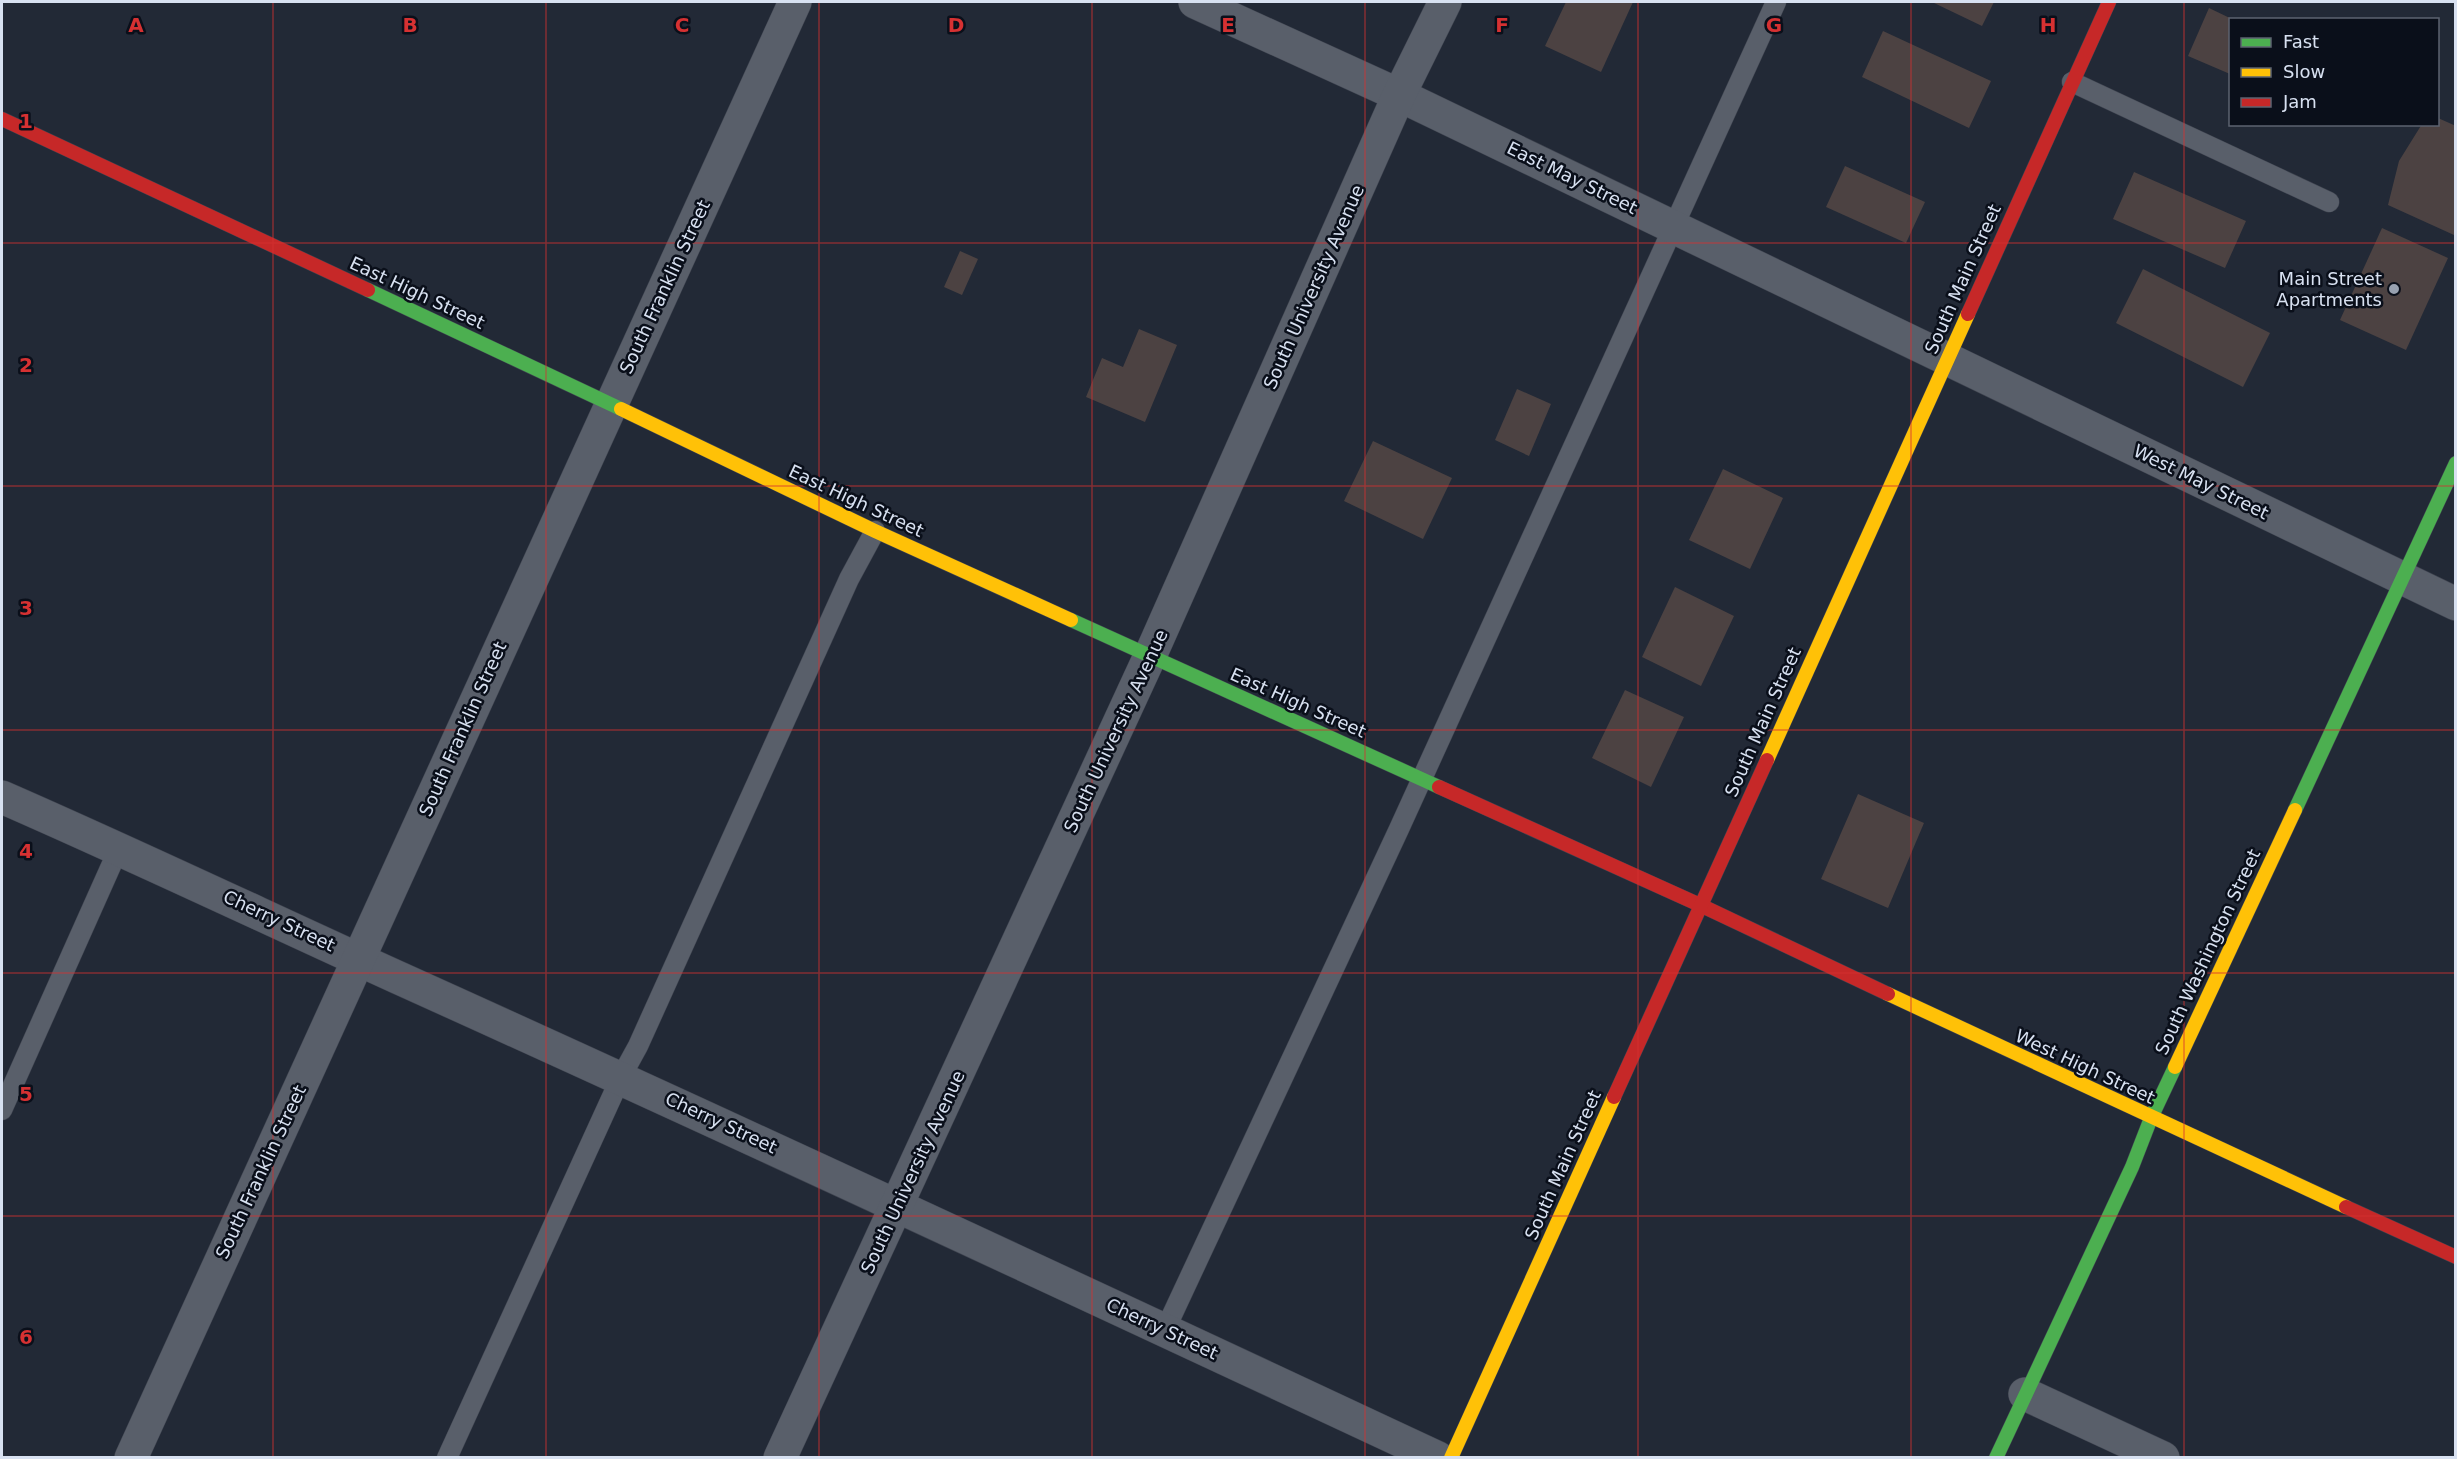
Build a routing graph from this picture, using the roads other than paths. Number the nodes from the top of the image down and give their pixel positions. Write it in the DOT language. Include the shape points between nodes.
graph roads {
  1 [pos="795,2"];
  2 [pos="1195,2"];
  3 [pos="1445,2"];
  4 [pos="1776,2"];
  5 [pos="2109,2"];
  6 [pos="2072,82"];
  7 [pos="1399,95"];
  8 [pos="2,119"];
  9 [pos="2329,202"];
  10 [pos="1673,227"];
  11 [pos="1946,359"];
  12 [pos="611,404"];
  13 [pos="2456,463"];
  14 [pos="875,531"];
  15 [pos="2402,577"];
  16 [pos="2456,604"];
  17 [pos="1150,656"];
  18 [pos="1422,779"];
  19 [pos="2,797"];
  20 [pos="119,848"];
  21 [pos="1700,905"];
  22 [pos="358,958"];
  23 [pos="621,1077"];
  24 [pos="2,1110"];
  25 [pos="2151,1118"];
  26 [pos="898,1205"];
  27 [pos="2456,1257"];
  28 [pos="1165,1330"];
  29 [pos="2025,1394"];
  30 [pos="131,1458"];
  31 [pos="447,1458"];
  32 [pos="780,1458"];
  33 [pos="1438,1458"];
  34 [pos="1451,1458"];
  35 [pos="1996,1458"];
  36 [pos="2163,1458"];
  1 -- 12 [label="street, South Franklin Street"];
  2 -- 7 [label="street, East May Street"];
  3 -- 7 [label="street, South University Avenue"];
  4 -- 10 [label="lane"];
  5 -- 6 [label="main road, South Main Street"];
  6 -- 9 [label="lane"];
  6 -- 11 [label="main road, South Main Street"];
  7 -- 10 [label="street, East May Street"];
  7 -- 17 [label="street, South University Avenue"];
  8 -- 12 [label="main road, East High Street"];
  10 -- 11 [label="street, East May Street"];
  10 -- 18 [label="lane"];
  11 -- 15 [label="street, West May Street"];
  11 -- 21 [label="main road, South Main Street"];
  12 -- 14 [label="main road, East High Street"];
  12 -- 22 [label="street, South Franklin Street"];
  13 -- 15 [label="main road, South Washington Street"];
  14 -- 17 [label="main road, East High Street"];
  14 -- 23 [label="lane" via="849,579"];
  15 -- 16 [label="street, West May Street"];
  15 -- 25 [label="main road, South Washington Street"];
  17 -- 18 [label="main road, East High Street"];
  17 -- 26 [label="street, South University Avenue"];
  18 -- 21 [label="main road, East High Street"];
  18 -- 28 [label="lane"];
  19 -- 20 [label="street, Cherry Street"];
  20 -- 22 [label="street, Cherry Street"];
  20 -- 24 [label="lane"];
  21 -- 25 [label="main road, West High Street"];
  21 -- 34 [label="main road, South Main Street"];
  22 -- 23 [label="street, Cherry Street"];
  22 -- 30 [label="street, South Franklin Street"];
  23 -- 26 [label="street, Cherry Street"];
  23 -- 31 [label="lane"];
  25 -- 27 [label="main road, West High Street"];
  25 -- 29 [label="main road, South Washington Street" via="2132,1167"];
  26 -- 28 [label="street, Cherry Street"];
  26 -- 32 [label="street, South University Avenue"];
  28 -- 33 [label="street, Cherry Street"];
  29 -- 35 [label="main road, South Washington Street"];
  29 -- 36 [label="street"];
}
